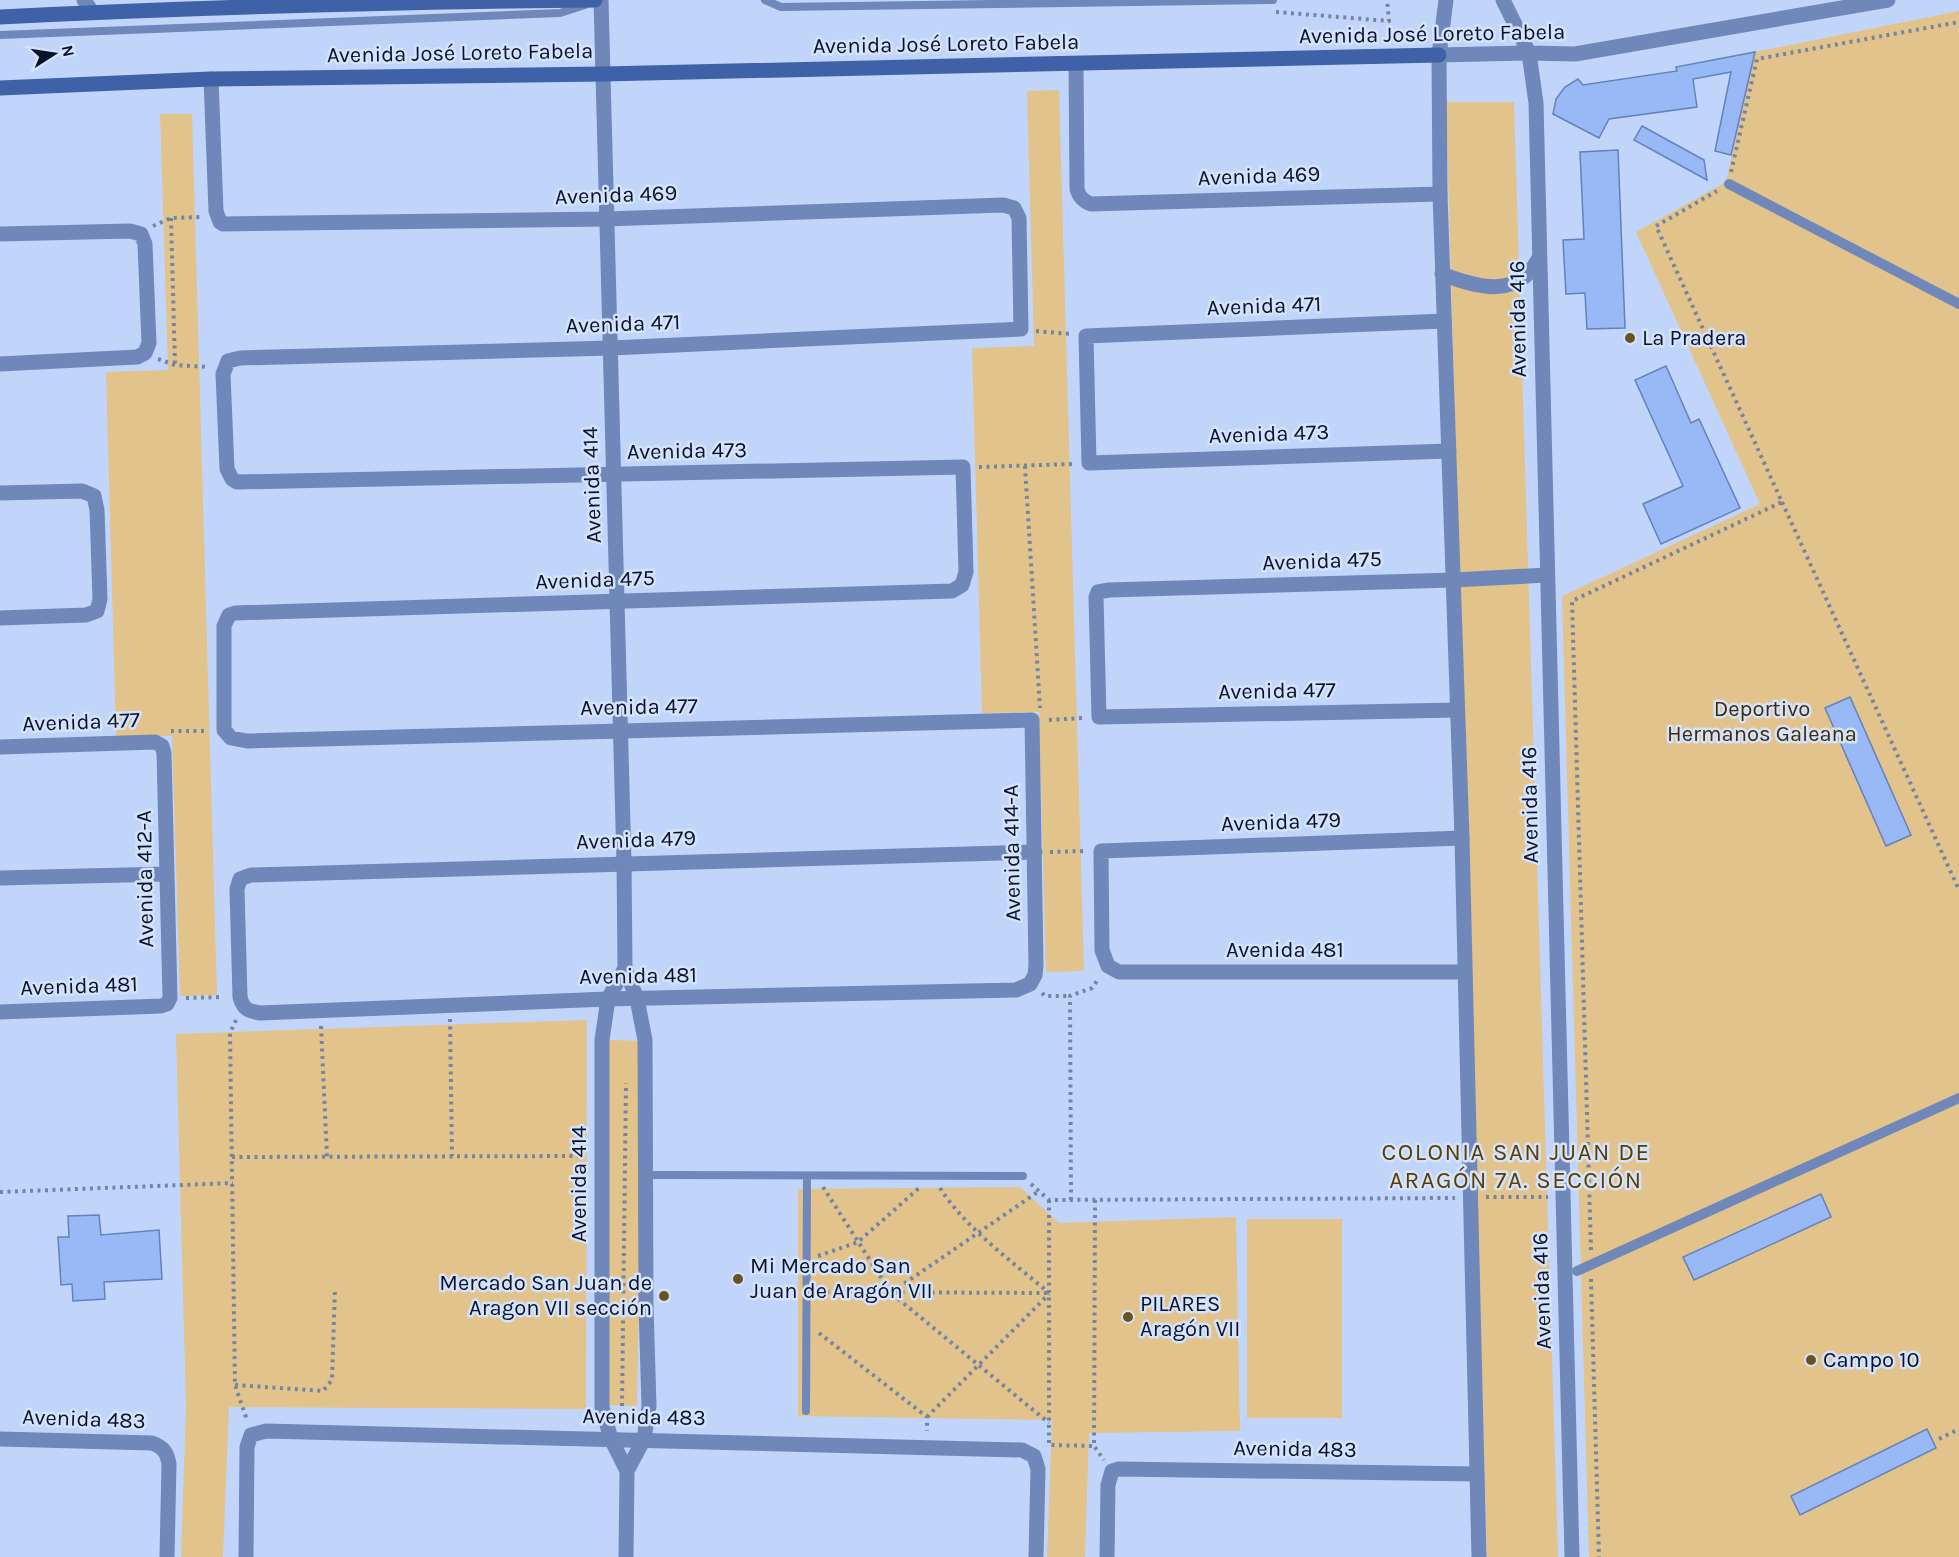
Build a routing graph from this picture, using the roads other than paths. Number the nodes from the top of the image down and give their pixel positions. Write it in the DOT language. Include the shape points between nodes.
graph roads {
  1 [pos="490,0"];
  2 [pos="595,0"];
  3 [pos="600,0"];
  4 [pos="765,0"];
  5 [pos="1274,0"];
  6 [pos="1446,0"];
  7 [pos="1503,0"];
  8 [pos="1888,0"];
  9 [pos="406,2"];
  10 [pos="88,6"];
  11 [pos="0,17"];
  12 [pos="0,34"];
  13 [pos="1529,53"];
  14 [pos="1439,55"];
  15 [pos="1076,64"];
  16 [pos="603,74"];
  17 [pos="211,79"];
  18 [pos="0,88"];
  19 [pos="1729,184"];
  20 [pos="1440,194"];
  21 [pos="606,219"];
  22 [pos="0,234"];
  23 [pos="1539,258"];
  24 [pos="1442,274"];
  25 [pos="1959,304"];
  26 [pos="1444,321"];
  27 [pos="1021,329"];
  28 [pos="611,348"];
  29 [pos="0,364"];
  30 [pos="1449,451"];
  31 [pos="1089,463"];
  32 [pos="614,476"];
  33 [pos="232,479"];
  34 [pos="0,493"];
  35 [pos="1547,575"];
  36 [pos="1454,580"];
  37 [pos="962,585"];
  38 [pos="618,603"];
  39 [pos="0,618"];
  40 [pos="1456,711"];
  41 [pos="1099,717"];
  42 [pos="1036,721"];
  43 [pos="621,730"];
  44 [pos="247,741"];
  45 [pos="162,746"];
  46 [pos="0,747"];
  47 [pos="1462,838"];
  48 [pos="1035,852"];
  49 [pos="624,863"];
  50 [pos="166,874"];
  51 [pos="0,878"];
  52 [pos="1108,966"];
  53 [pos="625,968"];
  54 [pos="1464,972"];
  55 [pos="1030,984"];
  56 [pos="608,999"];
  57 [pos="637,999"];
  58 [pos="165,1002"];
  59 [pos="244,1004"];
  60 [pos="0,1012"];
  61 [pos="1959,1098"];
  62 [pos="646,1175"];
  63 [pos="812,1176"];
  64 [pos="1023,1176"];
  65 [pos="1576,1271"];
  66 [pos="806,1411"];
  67 [pos="0,1438"];
  68 [pos="611,1439"];
  69 [pos="644,1439"];
  70 [pos="627,1471"];
  71 [pos="1477,1474"];
  72 [pos="167,1557"];
  73 [pos="246,1557"];
  74 [pos="626,1557"];
  75 [pos="1036,1557"];
  76 [pos="1107,1557"];
  77 [pos="1479,1557"];
  78 [pos="1572,1557"];
  1 -- 2 [label="main road"];
  1 -- 9 [label="main road"];
  3 -- 12 [label="lane" via="560,13"];
  3 -- 16 [label="street, Avenida 414"];
  4 -- 5 [label="lane" via="781,7"];
  6 -- 14 [label="street"];
  7 -- 13 [label="street, Avenida 416"];
  8 -- 13 [label="street, Avenida José Loreto Fabela" via="1575,54"];
  9 -- 10 [label="main road"];
  10 -- 11 [label="main road"];
  13 -- 14 [label="street, Avenida José Loreto Fabela"];
  13 -- 23 [label="street, Avenida 416" via="1536,103"];
  14 -- 15 [label="main road, Avenida José Loreto Fabela"];
  14 -- 20 [label="street"];
  15 -- 16 [label="main road, Avenida José Loreto Fabela"];
  15 -- 20 [label="street, Avenida 469" via="1077,189 1082,199 1091,204"];
  16 -- 17 [label="main road, Avenida José Loreto Fabela"];
  16 -- 21 [label="street, Avenida 414"];
  17 -- 18 [label="main road, Avenida José Loreto Fabela"];
  17 -- 21 [label="street, Avenida 469" via="218,219 228,225"];
  19 -- 25 [label="street"];
  20 -- 24 [label="street"];
  21 -- 27 [label="street, Avenida 469" via="1003,205 1014,208 1018,218"];
  21 -- 28 [label="street, Avenida 414"];
  22 -- 29 [label="street" via="141,234 145,244 148,332 145,353 137,357"];
  23 -- 24 [label="street" via="1531,273 1512,284 1490,288 1468,285"];
  23 -- 35 [label="street, Avenida 416"];
  24 -- 26 [label="street"];
  26 -- 30 [label="street"];
  26 -- 31 [label="street, Avenida 471" via="1086,336"];
  27 -- 28 [label="street, Avenida 471"];
  28 -- 32 [label="street, Avenida 414"];
  28 -- 33 [label="street, Avenida 471" via="240,358 226,364 227,468"];
  30 -- 31 [label="street, Avenida 473"];
  30 -- 36 [label="street"];
  32 -- 33 [label="street, Avenida 473" via="242,482"];
  32 -- 37 [label="street, Avenida 473" via="963,467 966,573"];
  32 -- 38 [label="street, Avenida 414"];
  34 -- 39 [label="street" via="81,491 94,496 100,599 97,611 86,615"];
  35 -- 36 [label="street, Avenida 475"];
  35 -- 78 [label="street, Avenida 416"];
  36 -- 40 [label="street"];
  36 -- 41 [label="street, Avenida 475" via="1098,592 1095,602"];
  37 -- 38 [label="street, Avenida 475" via="952,591"];
  38 -- 43 [label="street, Avenida 414"];
  38 -- 44 [label="street, Avenida 475" via="229,615 224,626 224,730 231,738"];
  40 -- 41 [label="street, Avenida 477"];
  40 -- 47 [label="street"];
  42 -- 43 [label="street, Avenida 477"];
  42 -- 48 [label="street, Avenida 414-A"];
  43 -- 44 [label="street, Avenida 477"];
  43 -- 49 [label="street, Avenida 414"];
  45 -- 46 [label="street, Avenida 477" via="155,742"];
  45 -- 50 [label="street, Avenida 412-A"];
  47 -- 52 [label="street, Avenida 479" via="1101,851 1102,950"];
  47 -- 54 [label="street"];
  48 -- 49 [label="street, Avenida 479"];
  48 -- 55 [label="street, Avenida 414-A" via="1035,975"];
  49 -- 53 [label="street, Avenida 414"];
  49 -- 59 [label="street, Avenida 479" via="250,875 240,879 237,889"];
  50 -- 51 [label="street"];
  50 -- 58 [label="street, Avenida 412-A"];
  52 -- 54 [label="street, Avenida 481" via="1119,972"];
  53 -- 56 [label="street, Avenida 414"];
  53 -- 57 [label="street, Avenida 414"];
  54 -- 71 [label="street"];
  55 -- 57 [label="street, Avenida 481" via="1016,990"];
  56 -- 57 [label="street, Avenida 481"];
  56 -- 59 [label="street, Avenida 481" via="260,1013"];
  56 -- 68 [label="street, Avenida 414" via="602,1040 601,1306 602,1407"];
  57 -- 62 [label="street, Avenida 414" via="645,1040"];
  58 -- 60 [label="street, Avenida 481"];
  61 -- 65 [label="street"];
  62 -- 63 [label="lane"];
  62 -- 69 [label="street, Avenida 414" via="649,1406"];
  63 -- 64 [label="lane"];
  63 -- 66 [label="lane"];
  67 -- 72 [label="street, Avenida 483" via="152,1443 164,1450 168,1464"];
  68 -- 69 [label="street, Avenida 483"];
  68 -- 70 [label="street, Avenida 414"];
  68 -- 73 [label="street, Avenida 483" via="266,1431 251,1435 247,1447"];
  69 -- 70 [label="street, Avenida 414"];
  69 -- 75 [label="street, Avenida 483" via="1023,1450 1034,1456 1038,1469"];
  70 -- 74 [label="street, Avenida 414"];
  71 -- 76 [label="street, Avenida 483" via="1125,1468 1112,1471 1107,1485"];
  71 -- 77 [label="street"];
}
